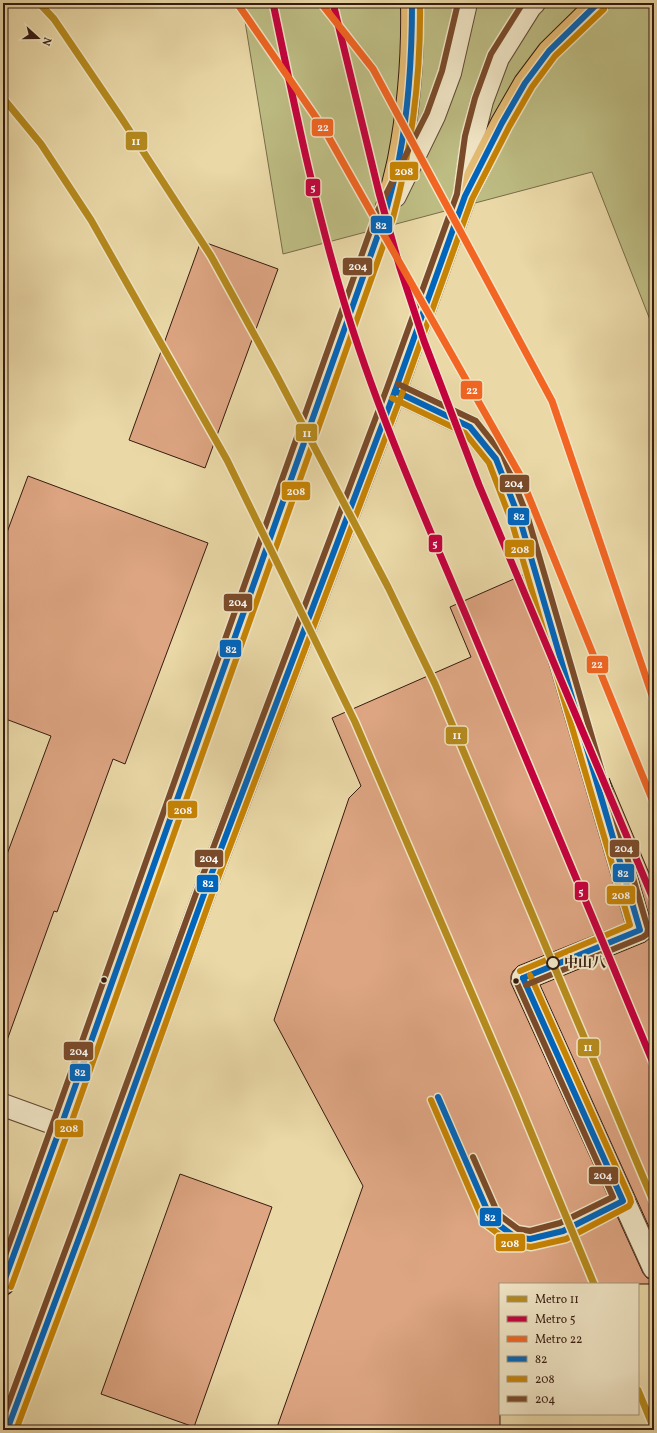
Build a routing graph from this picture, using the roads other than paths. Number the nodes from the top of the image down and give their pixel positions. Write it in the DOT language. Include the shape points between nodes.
graph roads {
  1 [pos="412,3"];
  2 [pos="466,3"];
  3 [pos="534,3"];
  4 [pos="598,3"];
  5 [pos="464,196"];
  6 [pos="385,215"];
  7 [pos="395,392"];
  8 [pos="3,1105"];
  9 [pos="61,1126"];
  10 [pos="654,1268"];
  11 [pos="3,1284"];
  12 [pos="7,1430"];
  1 -- 6 [label="main road" via="406,120"];
  2 -- 6 [label="street" via="450,74 434,116"];
  3 -- 5 [label="street" via="498,58 482,101 473,137"];
  4 -- 5 [label="main road" via="549,52 525,83"];
  5 -- 7 [label="main road"];
  6 -- 9 [label="main road"];
  7 -- 10 [label="street" via="470,427 496,459 520,520 640,930 523,978"];
  7 -- 12 [label="main road" via="211,875"];
  8 -- 9 [label="street"];
  9 -- 11 [label="main road"];
}
